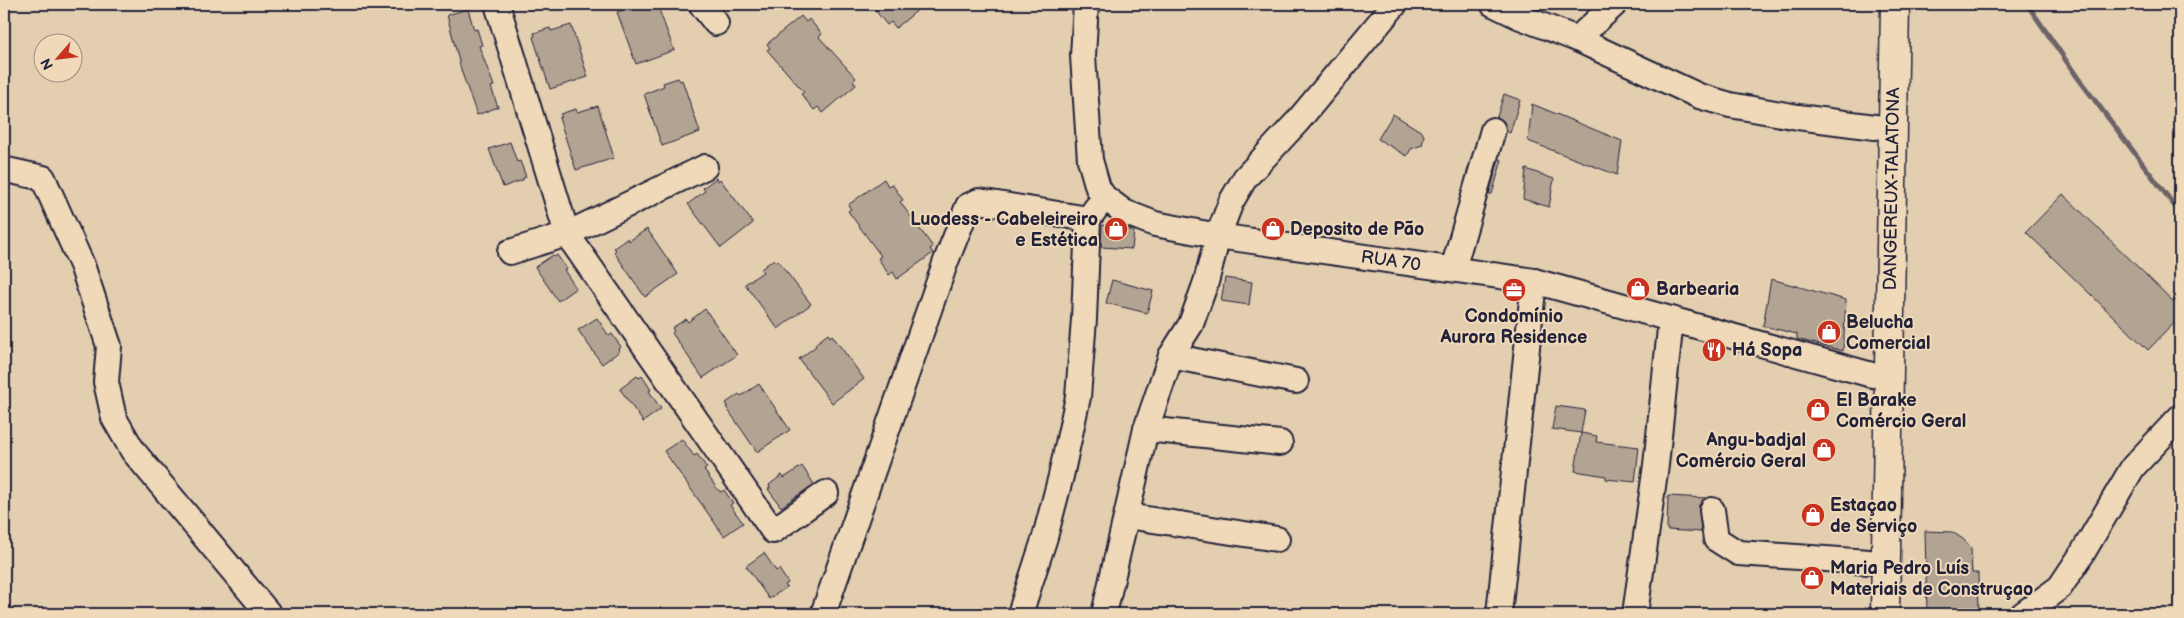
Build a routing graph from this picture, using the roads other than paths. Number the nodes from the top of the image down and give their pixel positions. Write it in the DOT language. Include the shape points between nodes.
graph roads {
  1 [pos="496,4"];
  2 [pos="701,4"];
  3 [pos="1086,4"];
  4 [pos="1395,4"];
  5 [pos="1493,4"];
  6 [pos="1615,4"];
  7 [pos="1877,4"];
  8 [pos="1895,4"];
  9 [pos="716,23"];
  10 [pos="1577,38"];
  11 [pos="1875,127"];
  12 [pos="1493,130"];
  13 [pos="705,167"];
  14 [pos="4,171"];
  15 [pos="1104,197"];
  16 [pos="1088,219"];
  17 [pos="567,234"];
  18 [pos="1218,236"];
  19 [pos="510,252"];
  20 [pos="1453,269"];
  21 [pos="1534,281"];
  22 [pos="1671,319"];
  23 [pos="1171,356"];
  24 [pos="1872,375"];
  25 [pos="1296,381"];
  26 [pos="2180,417"];
  27 [pos="1146,429"];
  28 [pos="1280,443"];
  29 [pos="826,493"];
  30 [pos="1712,510"];
  31 [pos="1126,516"];
  32 [pos="1277,539"];
  33 [pos="1869,562"];
  34 [pos="269,614"];
  35 [pos="823,614"];
  36 [pos="1020,614"];
  37 [pos="1104,614"];
  38 [pos="1499,614"];
  39 [pos="1635,614"];
  40 [pos="1868,614"];
  41 [pos="1885,614"];
  42 [pos="2023,614"];
  1 -- 17 [label="street"];
  2 -- 9 [label="street"];
  3 -- 15 [label="street, RUA 70" via="1082,56 1090,160 1096,183"];
  4 -- 18 [label="street" via="1245,178 1231,202"];
  5 -- 10 [label="street"];
  6 -- 10 [label="street"];
  7 -- 11 [label="main road, DANGEREUX-TALATONA"];
  8 -- 41 [label="main road, DANGEREUX-TALATONA"];
  10 -- 11 [label="street" via="1699,96 1798,117"];
  11 -- 24 [label="main road, DANGEREUX-TALATONA"];
  12 -- 20 [label="street"];
  13 -- 17 [label="street"];
  14 -- 34 [label="street" via="43,178 82,265 109,346 106,382 114,418 133,451"];
  15 -- 16 [label="street"];
  15 -- 18 [label="street, RUA 70" via="1138,219"];
  16 -- 35 [label="street" via="979,201 968,206"];
  16 -- 36 [label="street" via="1078,397 1045,537"];
  17 -- 19 [label="street"];
  17 -- 29 [label="street" via="773,531"];
  18 -- 20 [label="street, RUA 70"];
  18 -- 23 [label="street" via="1191,324"];
  20 -- 21 [label="street, RUA 70"];
  21 -- 22 [label="street, RUA 70"];
  21 -- 38 [label="street"];
  22 -- 24 [label="street, RUA 70"];
  22 -- 39 [label="street" via="1656,465"];
  23 -- 25 [label="street"];
  23 -- 27 [label="street"];
  24 -- 33 [label="main road, DANGEREUX-TALATONA"];
  26 -- 42 [label="street" via="2133,467 2060,587"];
  27 -- 28 [label="street"];
  27 -- 31 [label="street"];
  30 -- 33 [label="street" via="1716,539 1738,553"];
  31 -- 32 [label="street"];
  31 -- 37 [label="street"];
  33 -- 40 [label="main road, DANGEREUX-TALATONA"];
}
